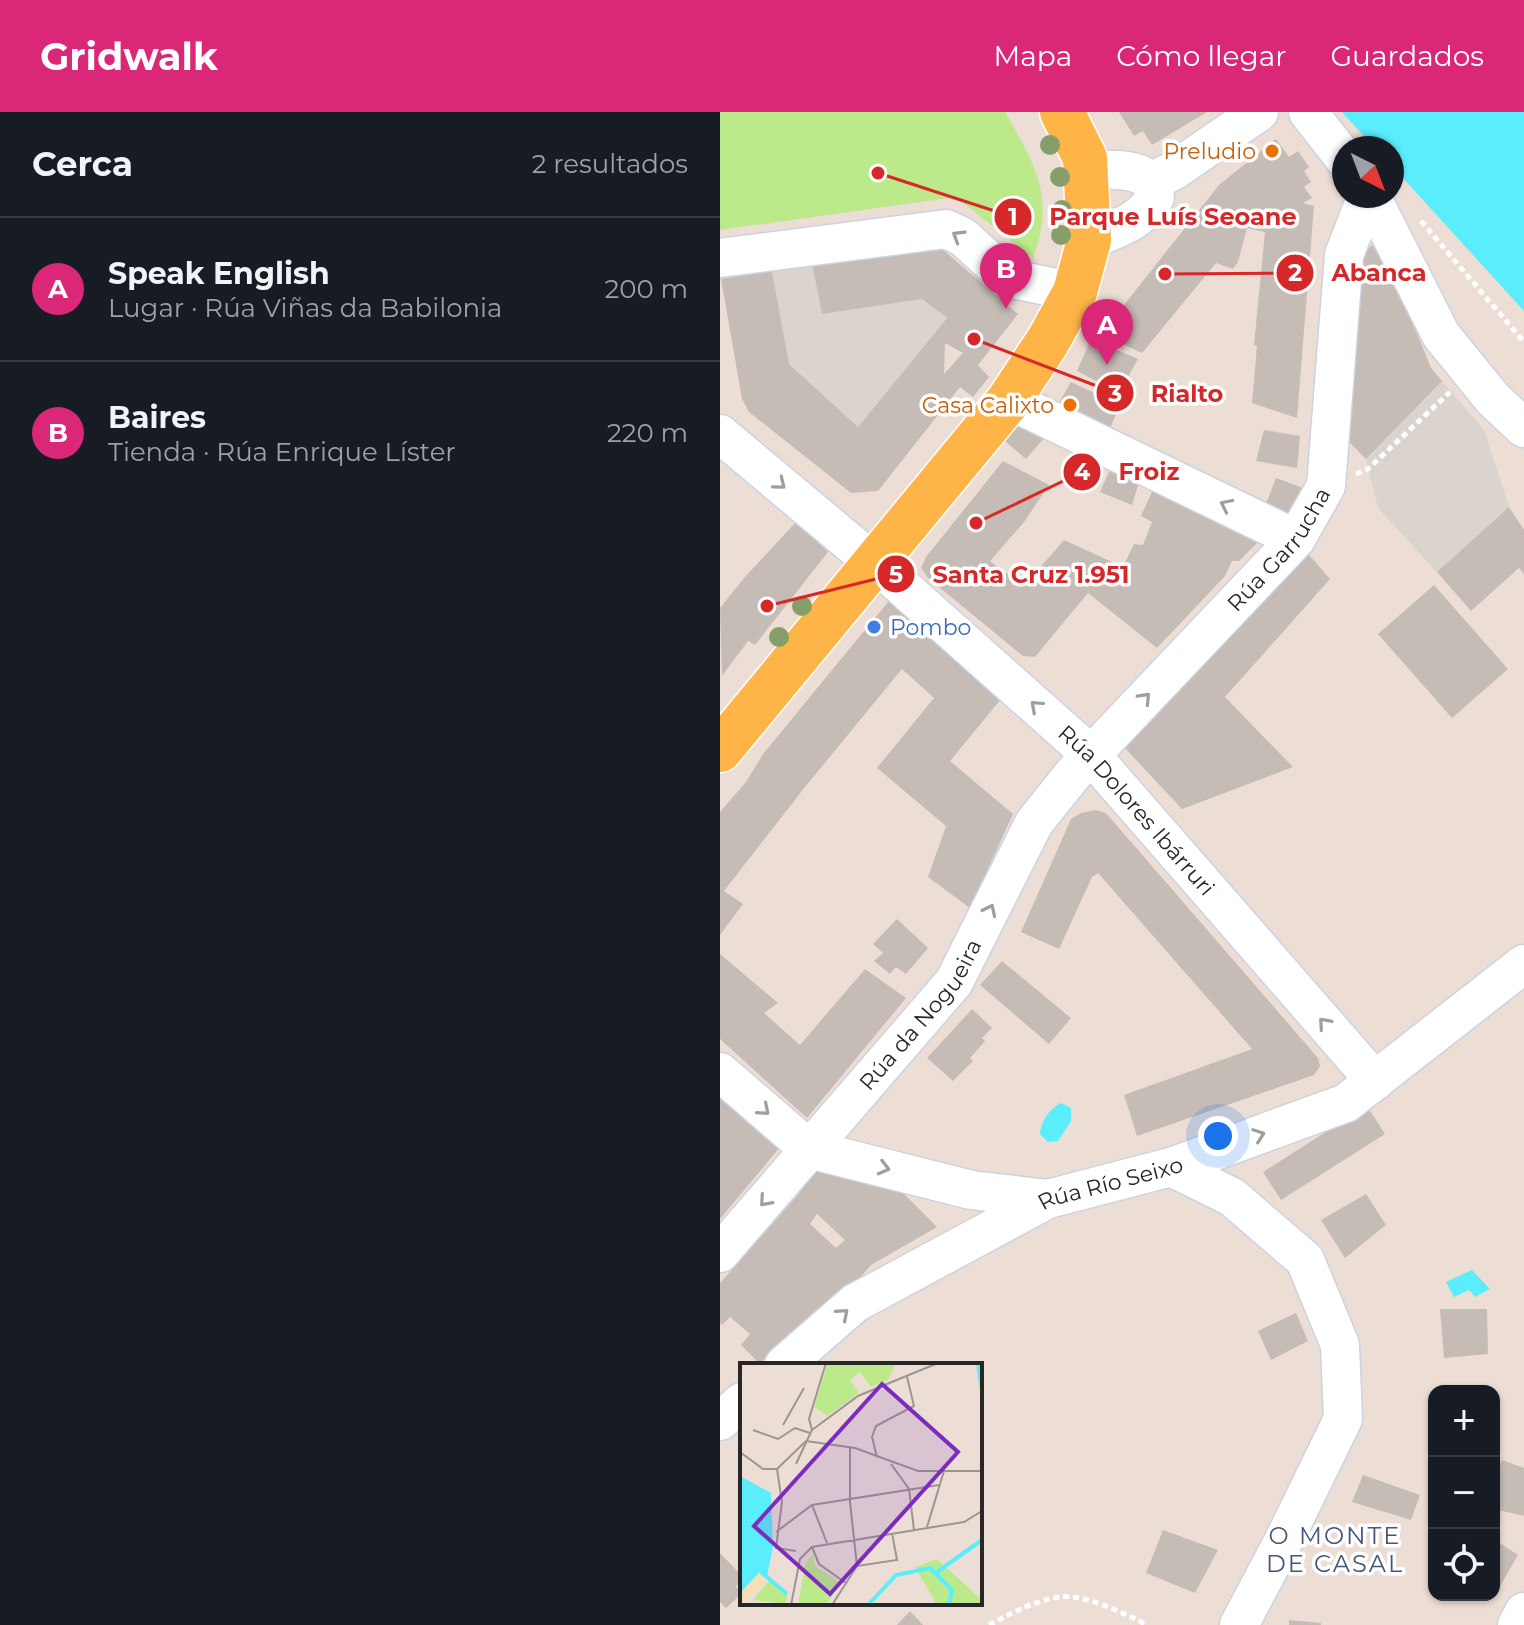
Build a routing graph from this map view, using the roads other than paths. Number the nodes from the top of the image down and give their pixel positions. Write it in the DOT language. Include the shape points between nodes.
graph roads {
  1 [pos="1062,112"];
  2 [pos="1259,112"];
  3 [pos="1308,112"];
  4 [pos="1332,143"];
  5 [pos="1086,171"];
  6 [pos="1151,182"];
  7 [pos="1364,208"];
  8 [pos="1375,208"];
  9 [pos="1089,240"];
  10 [pos="720,258"];
  11 [pos="1075,292"];
  12 [pos="1009,400"];
  13 [pos="1524,428"];
  14 [pos="720,434"];
  15 [pos="1296,539"];
  16 [pos="874,562"];
  17 [pos="720,750"];
  18 [pos="1091,755"];
  19 [pos="1524,964"];
  20 [pos="720,1072"];
  21 [pos="1375,1081"];
  22 [pos="809,1149"];
  23 [pos="1171,1167"];
  24 [pos="1048,1199"];
  25 [pos="720,1253"];
  26 [pos="786,1363"];
  27 [pos="740,1404"];
  28 [pos="720,1421"];
  29 [pos="1524,1612"];
  30 [pos="1239,1625"];
  31 [pos="1517,1625"];
  1 -- 5 [label="main road"];
  2 -- 6 [label="street"];
  3 -- 4 [label="street"];
  5 -- 6 [label="street" via="1110,168"];
  5 -- 9 [label="main road"];
  6 -- 9 [label="street" via="1155,197 1147,212"];
  7 -- 15 [label="street, Rúa Garrucha" via="1344,255 1326,486"];
  8 -- 13 [label="street" via="1441,335"];
  9 -- 11 [label="main road"];
  11 -- 10 [label="street, one-way" via="1008,278 963,237 946,229"];
  11 -- 12 [label="main road"];
  15 -- 12 [label="street, one-way"];
  12 -- 16 [label="main road"];
  14 -- 16 [label="street, Rúa Dolores Ibárruri, one-way"];
  18 -- 15 [label="street, Rúa Garrucha, one-way"];
  16 -- 17 [label="main road"];
  18 -- 16 [label="street, Rúa Dolores Ibárruri, one-way"];
  21 -- 18 [label="street, Rúa Dolores Ibárruri, one-way"];
  22 -- 18 [label="street, Rúa da Nogueira, one-way" via="954,982 1034,823"];
  19 -- 21 [label="street, Rúa Río Seixo"];
  20 -- 22 [label="street, one-way"];
  23 -- 21 [label="street, Rúa Río Seixo, one-way" via="1346,1103"];
  22 -- 24 [label="street, one-way" via="971,1190"];
  22 -- 25 [label="street, Rúa da Nogueira, one-way"];
  23 -- 24 [label="street, Rúa Río Seixo"];
  23 -- 30 [label="street" via="1232,1197 1305,1260 1340,1345 1343,1419"];
  26 -- 24 [label="street, Rúa Río Seixo, one-way" via="855,1303"];
  27 -- 28 [label="street"];
  29 -- 31 [label="street"];
}
